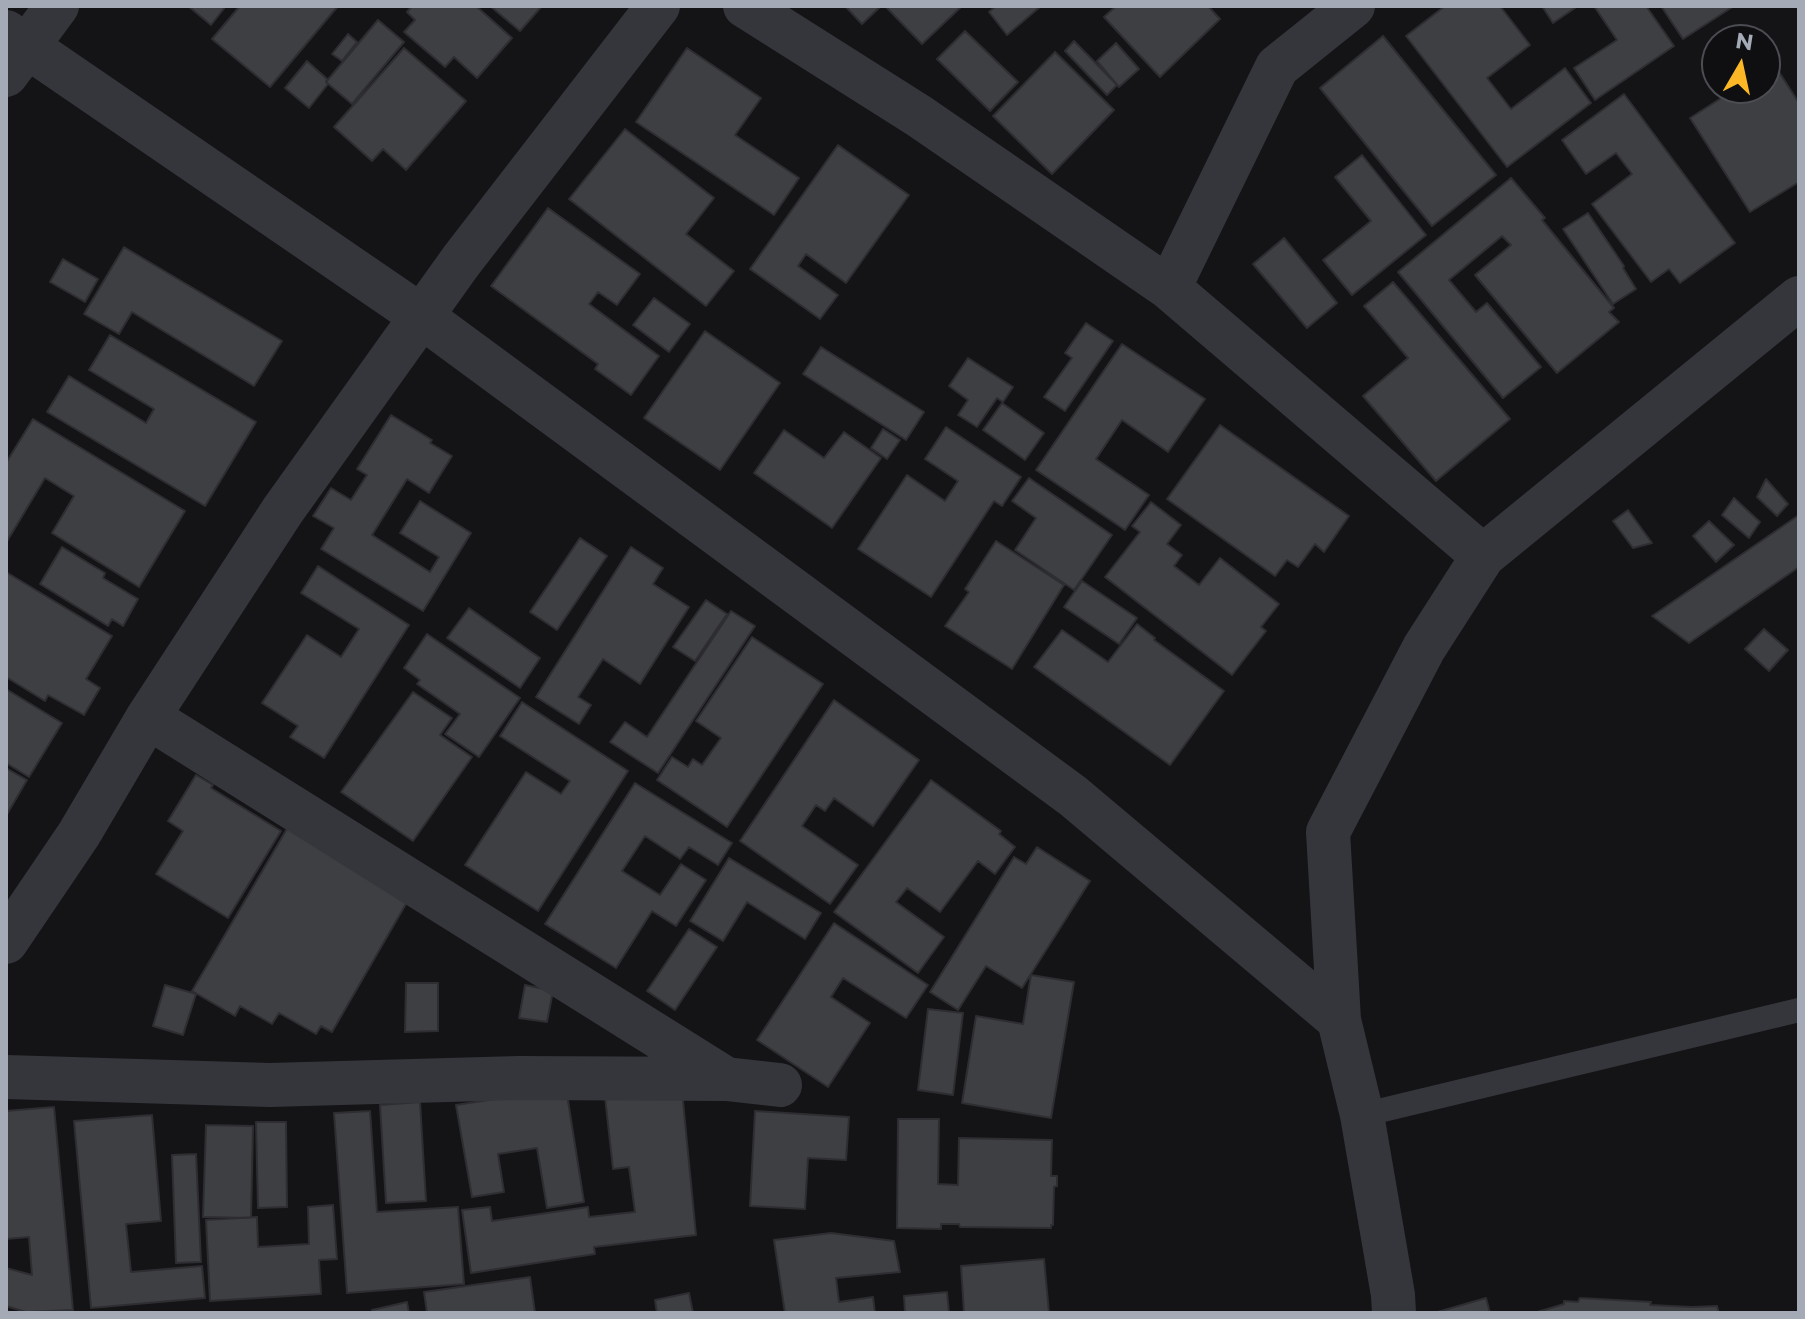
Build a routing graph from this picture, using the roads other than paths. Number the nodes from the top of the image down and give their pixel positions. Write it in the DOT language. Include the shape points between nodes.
graph roads {
  1 [pos="57,6"];
  2 [pos="658,6"];
  3 [pos="745,6"];
  4 [pos="1353,6"];
  5 [pos="13,51"];
  6 [pos="1169,288"];
  7 [pos="1799,298"];
  8 [pos="421,316"];
  9 [pos="1483,556"];
  10 [pos="148,717"];
  11 [pos="6,942"];
  12 [pos="1799,1010"];
  13 [pos="1339,1020"];
  14 [pos="6,1077"];
  15 [pos="726,1079"];
  16 [pos="780,1085"];
  17 [pos="1362,1115"];
  18 [pos="1394,1313"];
  1 -- 5 [label="street"];
  2 -- 8 [label="street"];
  3 -- 6 [label="street" via="919,116"];
  4 -- 6 [label="street" via="1277,67"];
  5 -- 8 [label="street"];
  6 -- 9 [label="street"];
  7 -- 9 [label="street"];
  8 -- 10 [label="street" via="283,510"];
  8 -- 13 [label="street" via="1073,796"];
  9 -- 13 [label="street" via="1424,648 1328,832"];
  10 -- 11 [label="street" via="79,834"];
  10 -- 15 [label="street"];
  12 -- 17 [label="lane"];
  13 -- 17 [label="street"];
  14 -- 15 [label="street" via="270,1085"];
  15 -- 16 [label="street"];
  17 -- 18 [label="street"];
}
